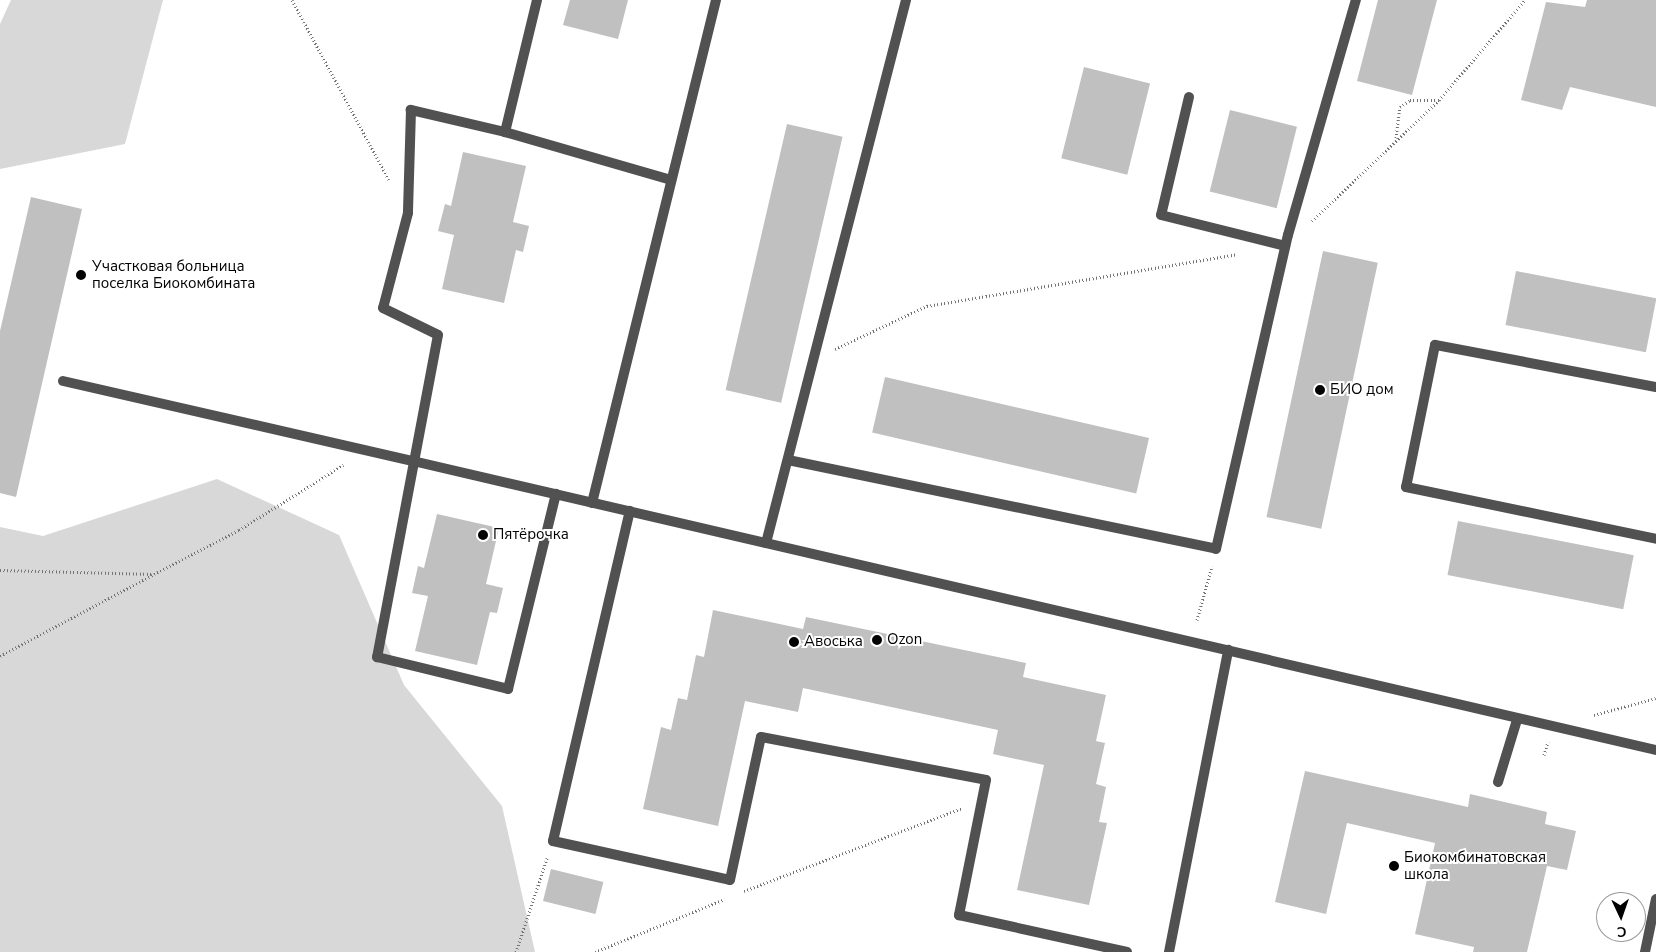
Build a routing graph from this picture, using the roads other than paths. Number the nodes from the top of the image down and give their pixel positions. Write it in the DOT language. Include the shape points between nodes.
graph roads {
  1 [pos="537,0"];
  2 [pos="716,0"];
  3 [pos="906,0"];
  4 [pos="1356,0"];
  5 [pos="1189,97"];
  6 [pos="505,132"];
  7 [pos="671,180"];
  8 [pos="1285,246"];
  9 [pos="63,381"];
  10 [pos="1656,387"];
  11 [pos="413,460"];
  12 [pos="788,460"];
  13 [pos="556,494"];
  14 [pos="592,503"];
  15 [pos="630,511"];
  16 [pos="1656,538"];
  17 [pos="766,543"];
  18 [pos="1228,650"];
  19 [pos="1517,720"];
  20 [pos="1656,750"];
  21 [pos="1498,782"];
  22 [pos="1656,899"];
  23 [pos="1127,952"];
  24 [pos="1170,952"];
  25 [pos="1645,952"];
  1 -- 6 [label="street"];
  2 -- 7 [label="street"];
  3 -- 12 [label="street"];
  4 -- 8 [label="street"];
  5 -- 8 [label="street" via="1162,214"];
  6 -- 7 [label="street"];
  6 -- 11 [label="street" via="411,110 408,213 383,308 438,336"];
  7 -- 14 [label="street"];
  8 -- 12 [label="street" via="1216,549"];
  9 -- 11 [label="street"];
  10 -- 16 [label="street" via="1435,345 1406,487"];
  11 -- 13 [label="street"];
  11 -- 13 [label="street" via="377,657 508,689"];
  12 -- 17 [label="street"];
  13 -- 14 [label="street"];
  14 -- 15 [label="street"];
  15 -- 17 [label="street"];
  15 -- 23 [label="street" via="553,841 730,880 761,737 986,780 959,915"];
  17 -- 18 [label="street"];
  18 -- 19 [label="street"];
  18 -- 24 [label="street"];
  19 -- 20 [label="street"];
  19 -- 21 [label="street"];
  22 -- 25 [label="street"];
}
